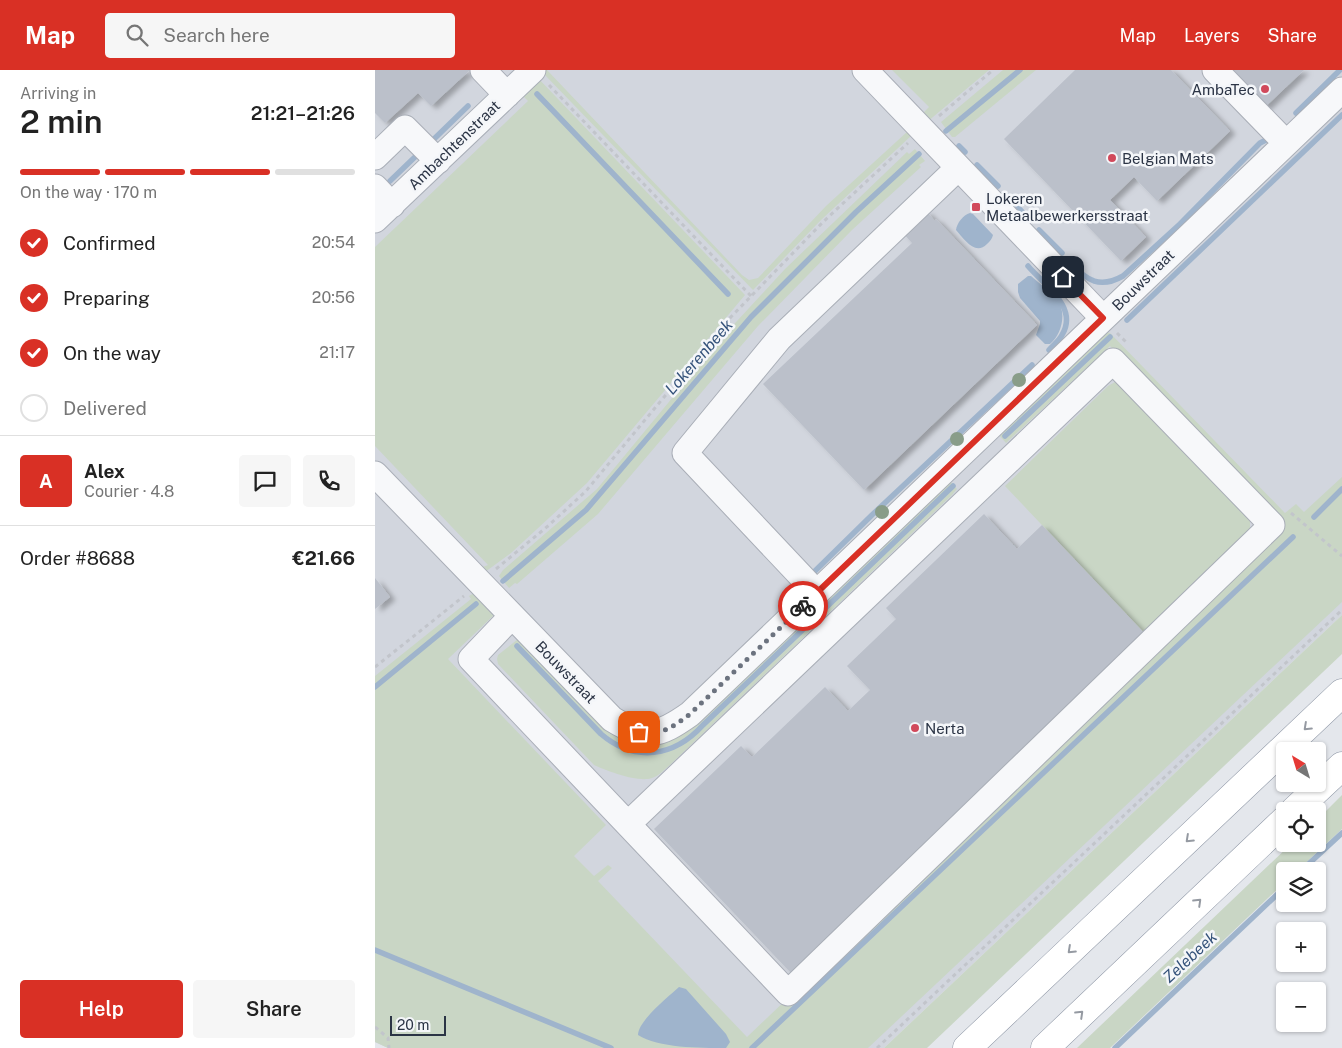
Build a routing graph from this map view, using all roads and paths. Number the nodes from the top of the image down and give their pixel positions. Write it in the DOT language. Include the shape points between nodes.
graph roads {
  1 [pos="483,70"];
  2 [pos="865,70"];
  3 [pos="993,70"];
  4 [pos="1215,70"];
  5 [pos="540,77"];
  6 [pos="1342,90"];
  7 [pos="507,95"];
  8 [pos="923,130"];
  9 [pos="1286,143"];
  10 [pos="375,157"];
  11 [pos="438,161"];
  12 [pos="958,168"];
  13 [pos="375,187"];
  14 [pos="383,213"];
  15 [pos="751,296"];
  16 [pos="1103,318"];
  17 [pos="375,474"];
  18 [pos="480,583"];
  19 [pos="817,593"];
  20 [pos="1342,610"];
  21 [pos="512,616"];
  22 [pos="375,667"];
  23 [pos="1342,693"];
  24 [pos="1342,766"];
  25 [pos="1304,802"];
  26 [pos="629,824"];
  27 [pos="1276,829"];
  28 [pos="375,1026"];
  29 [pos="389,1048"];
  30 [pos="877,1048"];
  31 [pos="967,1048"];
  32 [pos="1045,1048"];
  1 -- 7 [label="street"];
  2 -- 8 [label="street"];
  3 -- 8 [label="path"];
  4 -- 9 [label="street"];
  5 -- 7 [label="street, Ambachtenstraat"];
  5 -- 15 [label="path"];
  6 -- 9 [label="street, Bouwstraat"];
  7 -- 11 [label="street, Ambachtenstraat"];
  8 -- 12 [label="street"];
  8 -- 15 [label="path" via="824,221"];
  9 -- 16 [label="street, Bouwstraat"];
  10 -- 11 [label="street" via="405,128"];
  11 -- 14 [label="street, Ambachtenstraat"];
  12 -- 16 [label="street"];
  12 -- 19 [label="street" via="779,339 685,453"];
  13 -- 14 [label="street"];
  15 -- 18 [label="path" via="586,491"];
  16 -- 19 [label="street, Bouwstraat"];
  17 -- 18 [label="street, Bouwstraat"];
  18 -- 21 [label="street, Bouwstraat"];
  18 -- 22 [label="path"];
  19 -- 21 [label="street, Bouwstraat" via="690,714 672,727 650,734 628,729 612,719"];
  20 -- 30 [label="path"];
  21 -- 26 [label="street" via="471,660"];
  23 -- 31 [label="highway, one-way"];
  24 -- 25 [label="highway"];
  26 -- 26 [label="street" via="788,992 1272,525 1113,361"];
  32 -- 27 [label="highway, one-way"];
  28 -- 29 [label="path" via="388,1038"];
}
